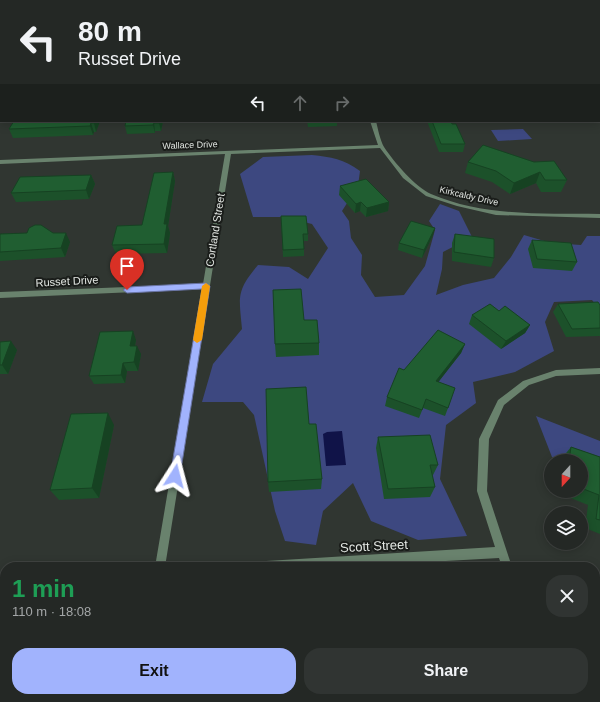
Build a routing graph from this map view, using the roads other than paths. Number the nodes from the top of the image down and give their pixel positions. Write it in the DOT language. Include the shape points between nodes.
graph roads {
  1 [pos="373,122"];
  2 [pos="381,146"];
  3 [pos="228,153"];
  4 [pos="0,162"];
  5 [pos="600,216"];
  6 [pos="206,286"];
  7 [pos="0,295"];
  8 [pos="600,370"];
  9 [pos="502,552"];
  10 [pos="161,562"];
  11 [pos="333,562"];
  12 [pos="505,562"];
  1 -- 2 [label="street, Kirkcaldy Drive"];
  2 -- 3 [label="street, Wallace Drive"];
  2 -- 5 [label="street, Kirkcaldy Drive" via="405,177 428,195 459,205 496,213"];
  3 -- 4 [label="street, Wallace Drive"];
  3 -- 6 [label="street, Cortland Street"];
  6 -- 7 [label="street, Russet Drive"];
  6 -- 10 [label="street, Cortland Street"];
  8 -- 9 [label="street" via="556,373 526,383 501,403 484,439 482,491"];
  9 -- 11 [label="street, Scott Street"];
  9 -- 12 [label="street"];
}
